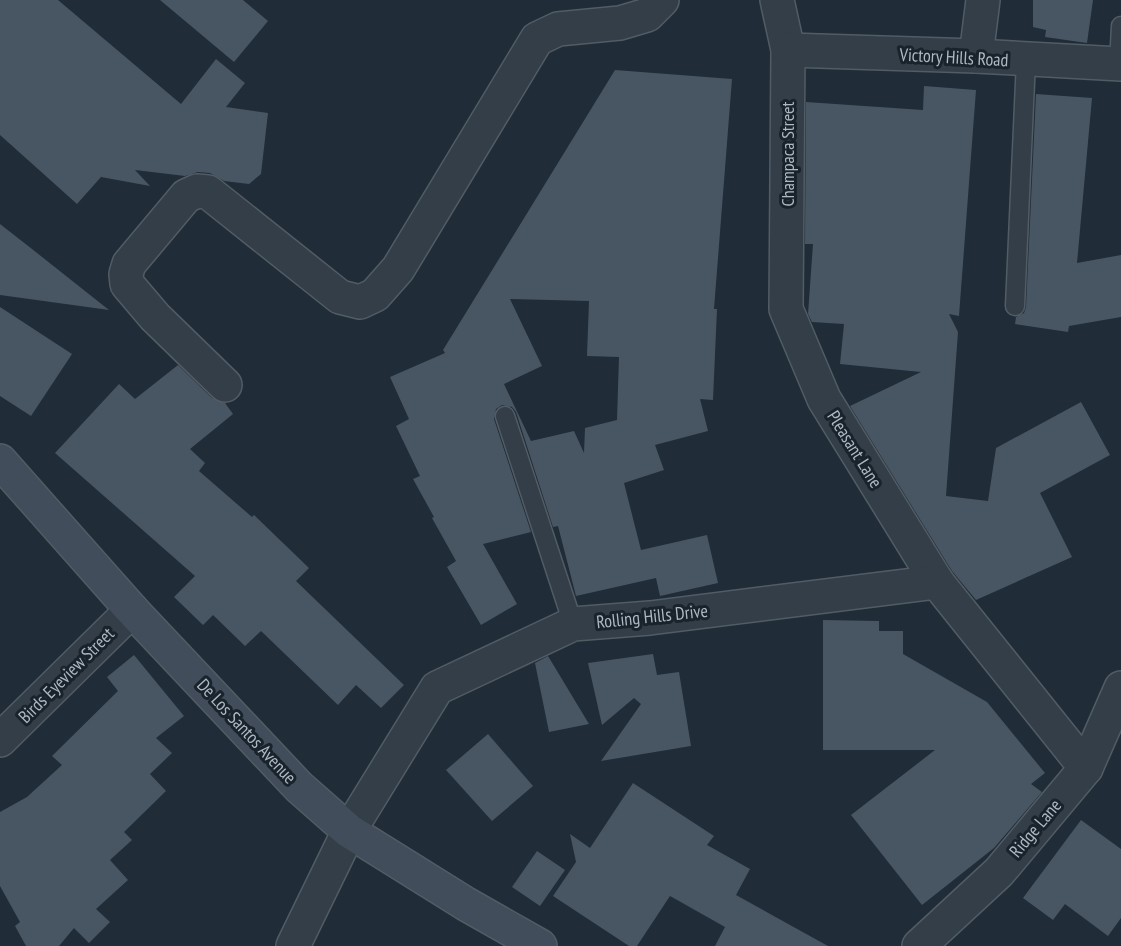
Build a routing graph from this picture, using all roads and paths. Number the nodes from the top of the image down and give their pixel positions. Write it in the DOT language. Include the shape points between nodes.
graph roads {
  1 [pos="662,0"];
  2 [pos="777,0"];
  3 [pos="983,0"];
  4 [pos="1121,26"];
  5 [pos="788,50"];
  6 [pos="976,56"];
  7 [pos="1026,60"];
  8 [pos="1120,64"];
  9 [pos="1015,306"];
  10 [pos="786,309"];
  11 [pos="225,385"];
  12 [pos="505,416"];
  13 [pos="0,461"];
  14 [pos="937,582"];
  15 [pos="132,610"];
  16 [pos="573,624"];
  17 [pos="1121,688"];
  18 [pos="0,740"];
  19 [pos="1086,768"];
  20 [pos="349,831"];
  21 [pos="293,946"];
  22 [pos="540,946"];
  23 [pos="919,946"];
  1 -- 11 [label="street" via="647,15 620,23 558,28 537,39 398,269 375,295 360,302 340,297 208,192 186,196 129,264 127,284"];
  2 -- 5 [label="street, Champaca Street"];
  3 -- 6 [label="street"];
  4 -- 8 [label="lane"];
  5 -- 6 [label="street, Victory Hills Road"];
  5 -- 10 [label="street, Champaca Street"];
  6 -- 7 [label="street, Victory Hills Road"];
  7 -- 8 [label="street, Victory Hills Road"];
  7 -- 9 [label="lane"];
  10 -- 14 [label="street, Pleasant Lane" via="824,399"];
  12 -- 16 [label="lane"];
  13 -- 15 [label="street, De Los Santos Avenue"];
  14 -- 16 [label="street, Rolling Hills Drive"];
  14 -- 19 [label="street"];
  15 -- 18 [label="street, Birds Eyeview Street"];
  15 -- 20 [label="street, De Los Santos Avenue" via="299,787"];
  16 -- 20 [label="street, Rolling Hills Drive" via="437,688"];
  17 -- 19 [label="street, Ridge Lane"];
  19 -- 23 [label="street, Ridge Lane" via="999,872"];
  20 -- 21 [label="street, Rolling Hills Drive"];
  20 -- 22 [label="street, De Los Santos Avenue"];
}
